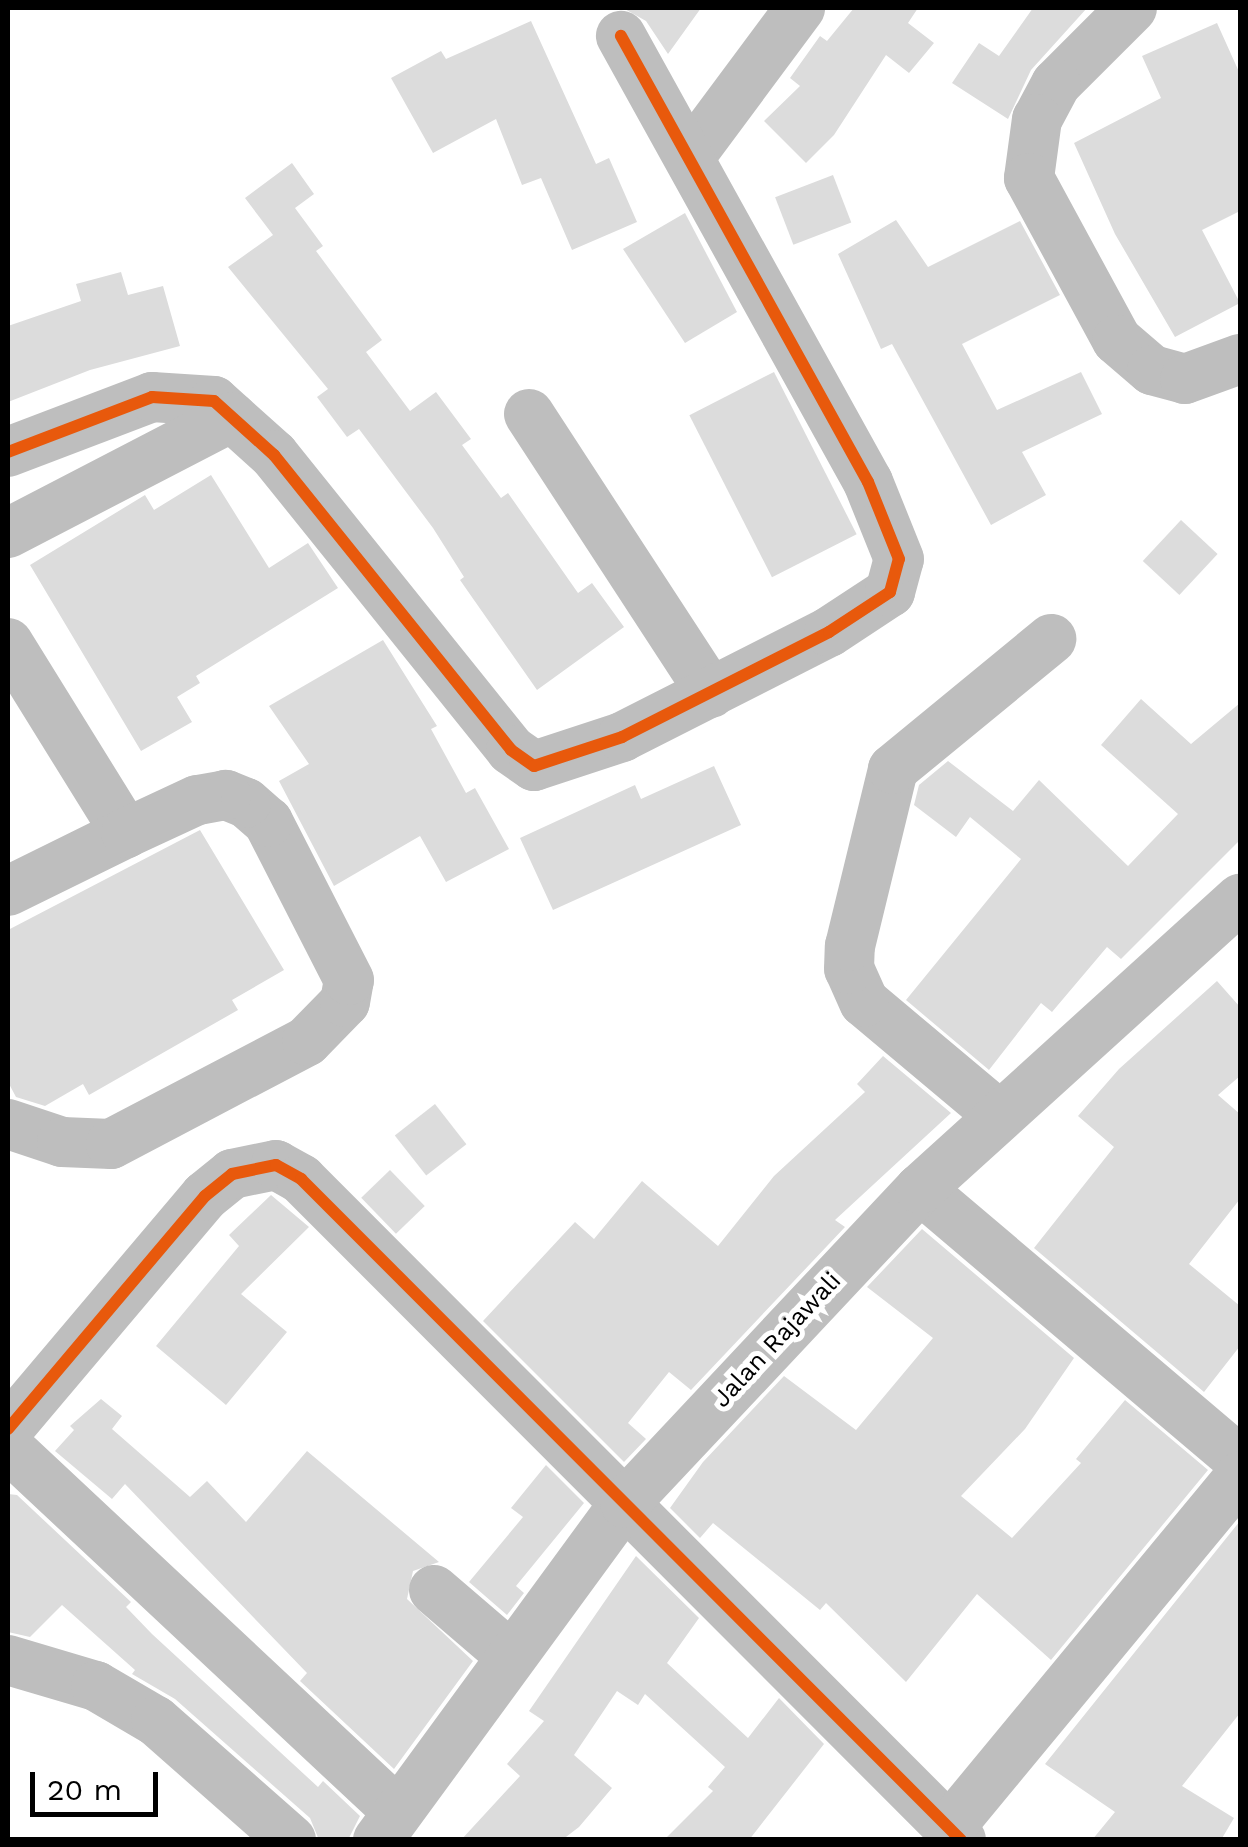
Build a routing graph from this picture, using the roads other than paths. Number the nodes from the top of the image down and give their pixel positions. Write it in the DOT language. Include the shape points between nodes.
graph roads {
  1 [pos="800,8"];
  2 [pos="1132,8"];
  3 [pos="622,36"];
  4 [pos="691,155"];
  5 [pos="1240,359"];
  6 [pos="530,414"];
  7 [pos="232,417"];
  8 [pos="8,452"];
  9 [pos="8,533"];
  10 [pos="1051,640"];
  11 [pos="8,644"];
  12 [pos="711,692"];
  13 [pos="126,833"];
  14 [pos="8,891"];
  15 [pos="1240,899"];
  16 [pos="1000,1116"];
  17 [pos="8,1124"];
  18 [pos="920,1189"];
  19 [pos="8,1430"];
  20 [pos="8,1448"];
  21 [pos="1240,1460"];
  22 [pos="1240,1476"];
  23 [pos="625,1502"];
  24 [pos="434,1590"];
  25 [pos="511,1656"];
  26 [pos="8,1660"];
  27 [pos="388,1826"];
  28 [pos="955,1834"];
  29 [pos="291,1840"];
  1 -- 4 [label="street"];
  2 -- 5 [label="street" via="1056,84 1037,119 1029,178 1117,340 1152,370 1185,379"];
  3 -- 4 [label="street"];
  4 -- 12 [label="street" via="868,482 899,559 890,592"];
  6 -- 12 [label="street"];
  7 -- 8 [label="street" via="198,395 152,397"];
  7 -- 9 [label="street"];
  7 -- 12 [label="street" via="274,455 522,760 534,766 575,756"];
  10 -- 16 [label="street" via="893,768 850,946 849,969 864,1002"];
  11 -- 13 [label="street"];
  13 -- 14 [label="street"];
  13 -- 17 [label="street" via="196,800 226,795 246,803 268,822 348,980 345,1002 307,1041 111,1144 62,1142"];
  15 -- 16 [label="street, Jalan Rajawali"];
  16 -- 18 [label="street, Jalan Rajawali"];
  18 -- 21 [label="street"];
  18 -- 23 [label="street, Jalan Rajawali"];
  19 -- 23 [label="street" via="206,1196 232,1174 276,1165 301,1178"];
  20 -- 27 [label="street"];
  22 -- 28 [label="street"];
  23 -- 25 [label="street, Jalan Rajawali"];
  23 -- 28 [label="street"];
  24 -- 25 [label="street"];
  25 -- 27 [label="street, Jalan Rajawali"];
  26 -- 29 [label="street" via="96,1686 156,1722"];
}
